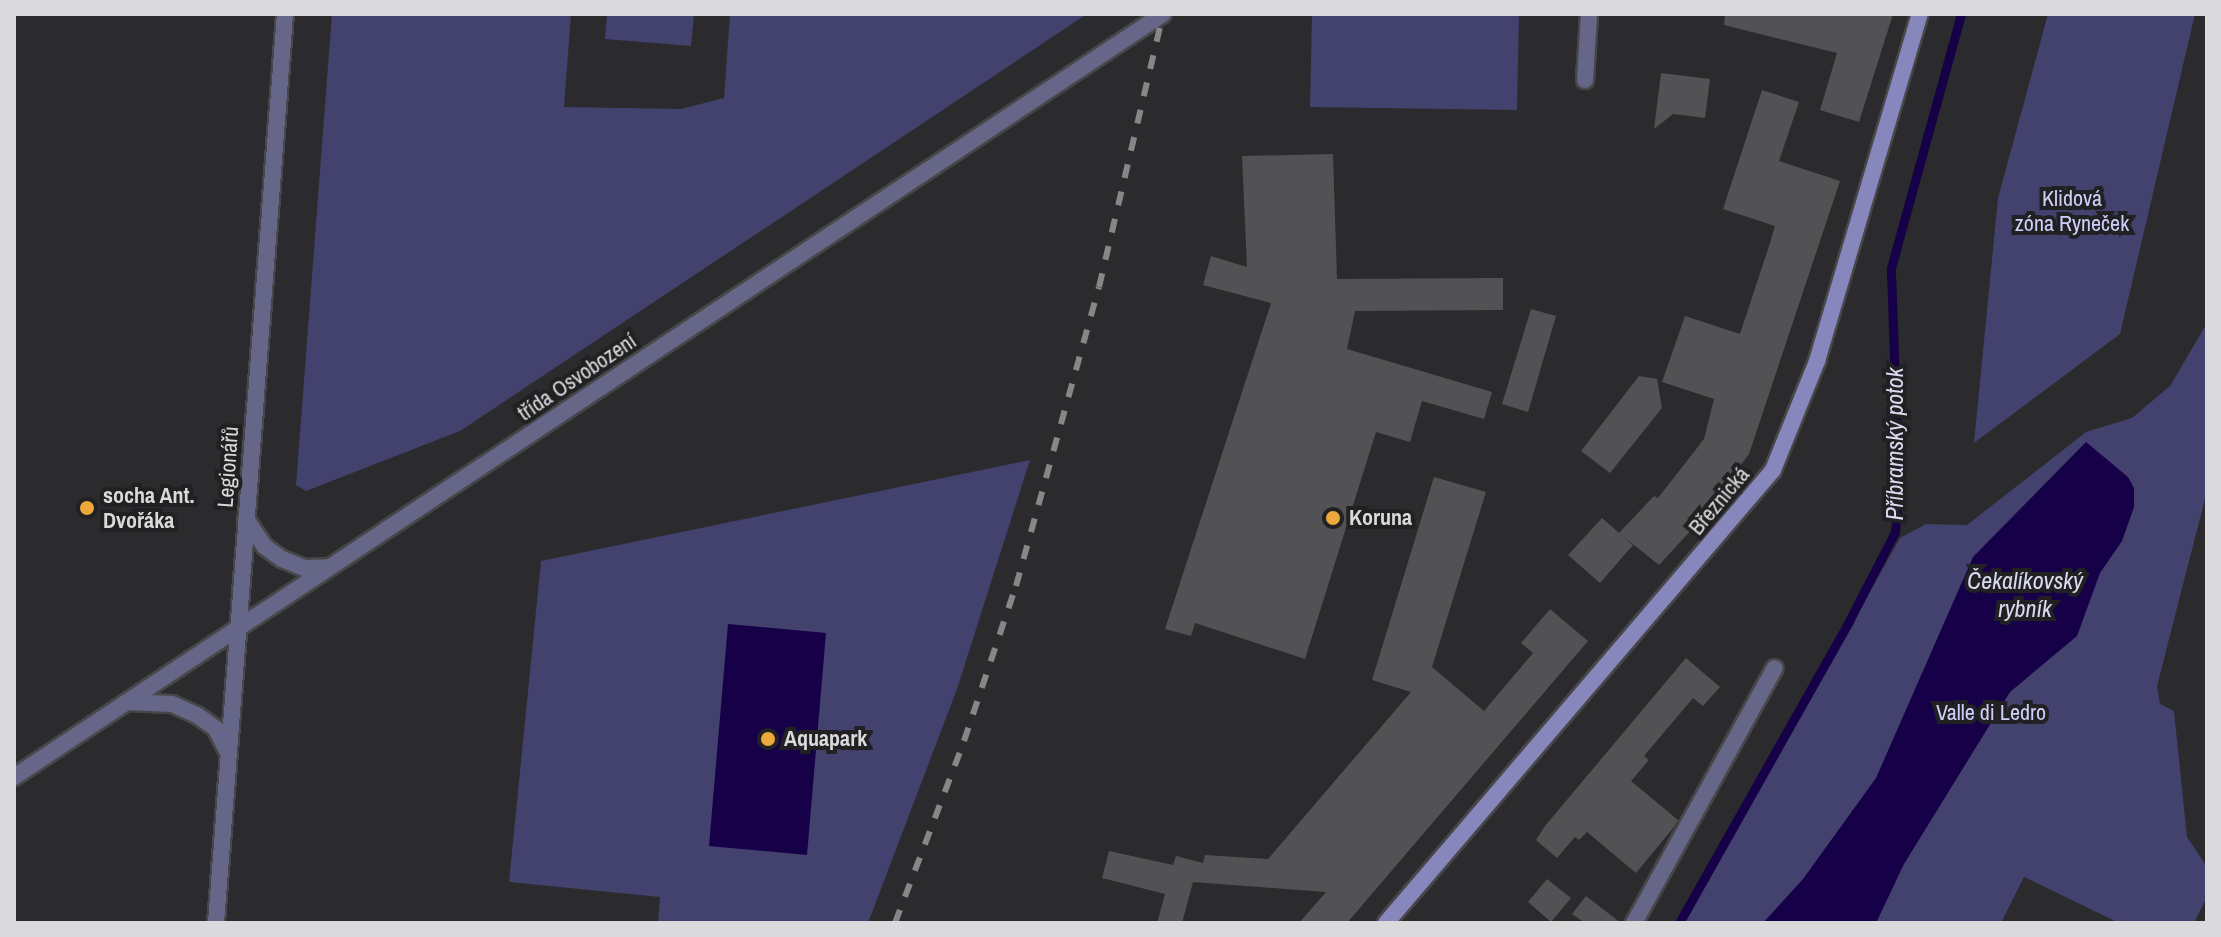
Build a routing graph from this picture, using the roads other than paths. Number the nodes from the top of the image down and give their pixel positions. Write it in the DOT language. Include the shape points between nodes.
graph roads {
  1 [pos="285,14"];
  2 [pos="1163,14"];
  3 [pos="1589,14"];
  4 [pos="1920,14"];
  5 [pos="1585,80"];
  6 [pos="246,519"];
  7 [pos="331,567"];
  8 [pos="239,628"];
  9 [pos="1775,668"];
  10 [pos="127,702"];
  11 [pos="229,754"];
  12 [pos="14,762"];
  13 [pos="37,762"];
  14 [pos="14,777"];
  15 [pos="216,923"];
  16 [pos="1386,923"];
  17 [pos="1634,923"];
  1 -- 6 [label="street, Legionářů"];
  2 -- 7 [label="street, třída Osvobození"];
  3 -- 5 [label="street"];
  4 -- 16 [label="street, Březnická" via="1817,361 1773,470"];
  6 -- 7 [label="street" via="264,546 282,559 304,568"];
  6 -- 8 [label="street, Legionářů"];
  7 -- 8 [label="street, třída Osvobození"];
  8 -- 10 [label="street, třída Osvobození"];
  8 -- 11 [label="street, Legionářů"];
  9 -- 17 [label="street"];
  10 -- 11 [label="street" via="172,704 197,715 216,729"];
  10 -- 13 [label="street, třída Osvobození"];
  11 -- 15 [label="street, Legionářů"];
  12 -- 13 [label="street"];
  13 -- 14 [label="street, třída Osvobození"];
}
